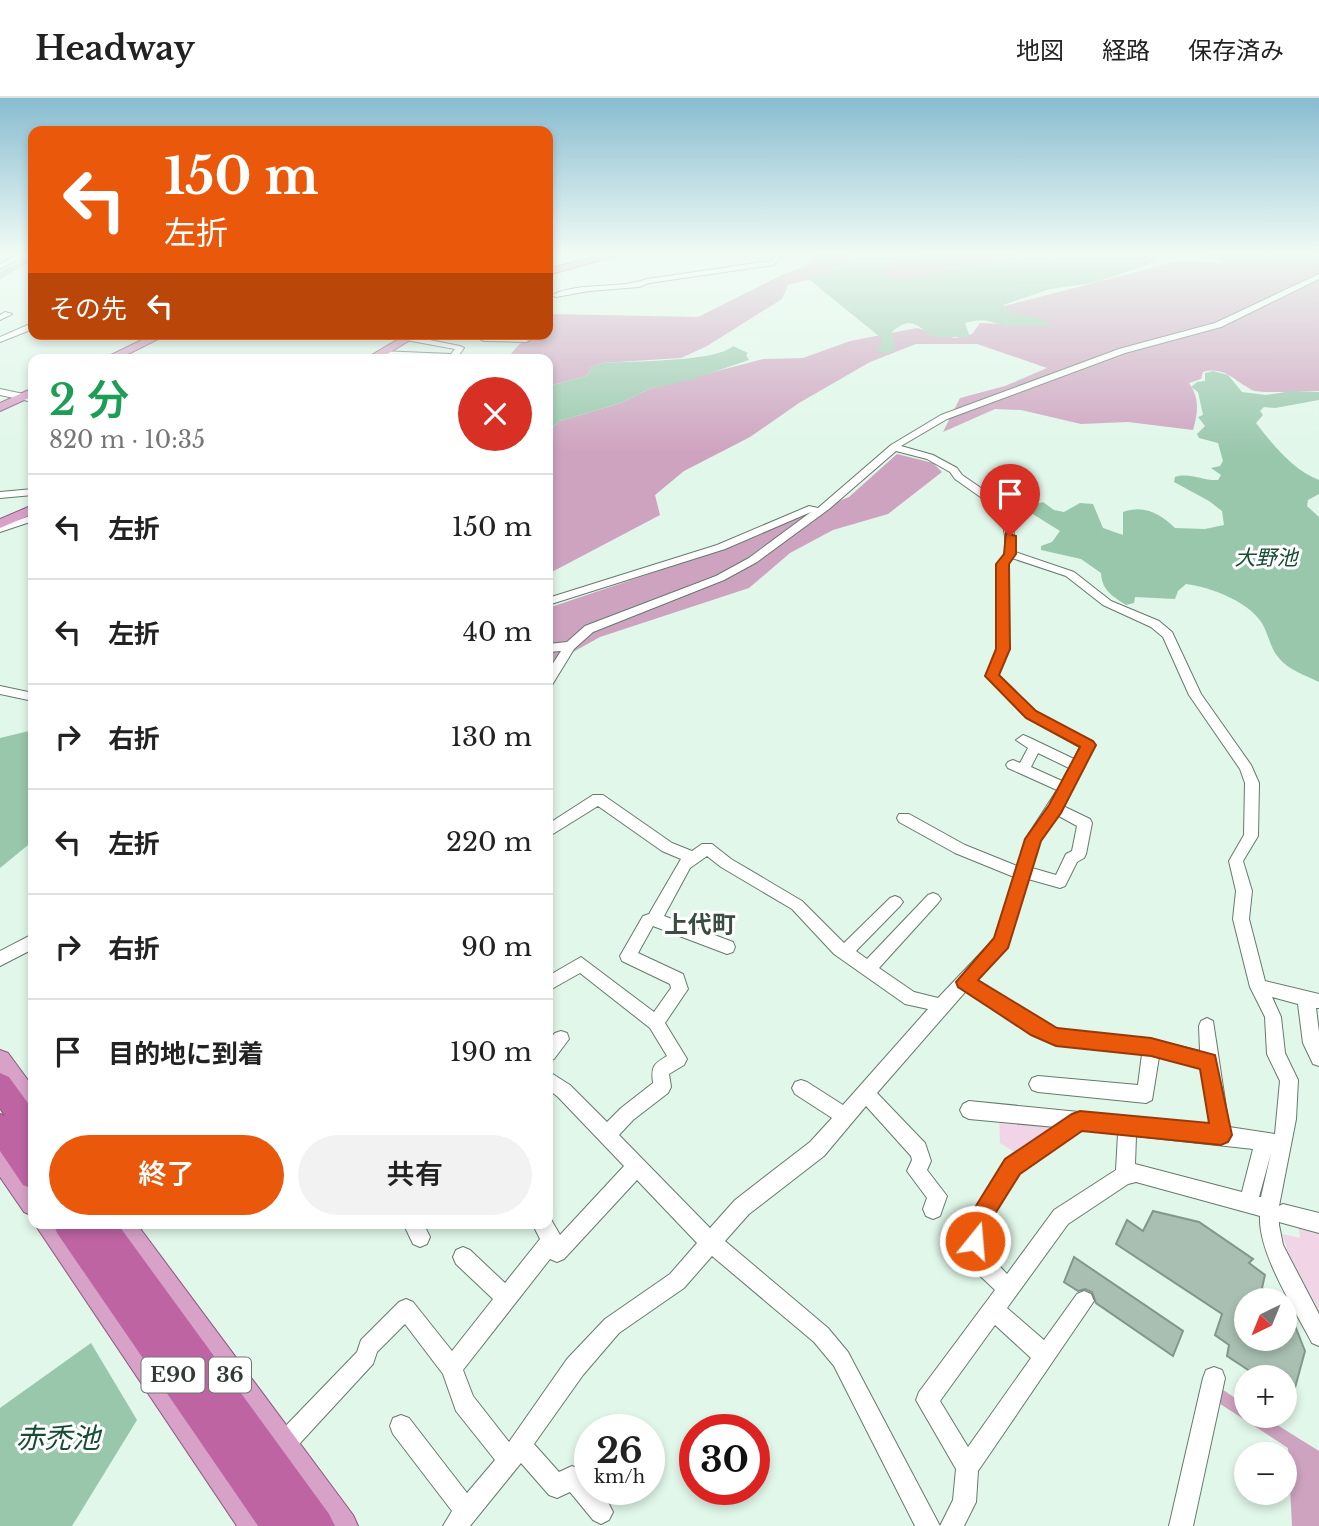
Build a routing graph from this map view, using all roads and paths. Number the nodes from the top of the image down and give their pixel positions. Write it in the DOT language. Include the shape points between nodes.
graph roads {
  1 [pos="1231,319"];
  2 [pos="28,328"];
  3 [pos="0,340"];
  4 [pos="150,340"];
  5 [pos="405,340"];
  6 [pos="423,340"];
  7 [pos="429,342"];
  8 [pos="119,354"];
  9 [pos="379,354"];
  10 [pos="412,354"];
  11 [pos="456,354"];
  12 [pos="0,393"];
  13 [pos="28,396"];
  14 [pos="28,397"];
  15 [pos="0,407"];
  16 [pos="894,447"];
  17 [pos="28,492"];
  18 [pos="0,495"];
  19 [pos="825,507"];
  20 [pos="28,512"];
  21 [pos="28,519"];
  22 [pos="0,527"];
  23 [pos="1010,554"];
  24 [pos="553,600"];
  25 [pos="570,646"];
  26 [pos="553,648"];
  27 [pos="553,674"];
  28 [pos="0,690"];
  29 [pos="28,696"];
  30 [pos="1076,765"];
  31 [pos="1065,788"];
  32 [pos="1055,808"];
  33 [pos="904,818"];
  34 [pos="553,828"];
  35 [pos="692,857"];
  36 [pos="1023,872"];
  37 [pos="933,899"];
  38 [pos="654,919"];
  39 [pos="906,928"];
  40 [pos="28,944"];
  41 [pos="727,947"];
  42 [pos="845,952"];
  43 [pos="0,959"];
  44 [pos="868,969"];
  45 [pos="553,981"];
  46 [pos="965,982"];
  47 [pos="1258,987"];
  48 [pos="1312,999"];
  49 [pos="940,1007"];
  50 [pos="656,1023"];
  51 [pos="1207,1026"];
  52 [pos="561,1039"];
  53 [pos="1151,1047"];
  54 [pos="553,1048"];
  55 [pos="1319,1058"];
  56 [pos="0,1061"];
  57 [pos="1209,1061"];
  58 [pos="553,1083"];
  59 [pos="1038,1084"];
  60 [pos="0,1086"];
  61 [pos="801,1088"];
  62 [pos="865,1092"];
  63 [pos="28,1100"];
  64 [pos="969,1110"];
  65 [pos="846,1117"];
  66 [pos="1080,1121"];
  67 [pos="28,1125"];
  68 [pos="1127,1125"];
  69 [pos="0,1127"];
  70 [pos="607,1135"];
  71 [pos="1221,1135"];
  72 [pos="1273,1142"];
  73 [pos="0,1155"];
  74 [pos="637,1166"];
  75 [pos="28,1168"];
  76 [pos="1125,1175"];
  77 [pos="28,1196"];
  78 [pos="1248,1203"];
  79 [pos="933,1209"];
  80 [pos="1276,1211"];
  81 [pos="1319,1223"];
  82 [pos="51,1229"];
  83 [pos="71,1229"];
  84 [pos="103,1229"];
  85 [pos="123,1229"];
  86 [pos="709,1241"];
  87 [pos="553,1243"];
  88 [pos="463,1257"];
  89 [pos="1008,1289"];
  90 [pos="506,1298"];
  91 [pos="1084,1301"];
  92 [pos="993,1309"];
  93 [pos="1319,1336"];
  94 [pos="1044,1355"];
  95 [pos="452,1368"];
  96 [pos="1214,1378"];
  97 [pos="401,1426"];
  98 [pos="282,1446"];
  99 [pos="514,1452"];
  100 [pos="967,1467"];
  101 [pos="601,1512"];
  102 [pos="461,1519"];
  103 [pos="257,1526"];
  104 [pos="279,1526"];
  105 [pos="317,1526"];
  106 [pos="342,1526"];
  107 [pos="928,1526"];
  108 [pos="951,1526"];
  109 [pos="1181,1526"];
  1 -- 16 [label="street" via="1122,351 944,417"];
  2 -- 3 [label="street"];
  4 -- 8 [label="main road"];
  5 -- 9 [label="main road"];
  6 -- 7 [label="street"];
  7 -- 10 [label="street"];
  7 -- 11 [label="street" via="460,348"];
  12 -- 13 [label="street"];
  14 -- 15 [label="main road"];
  16 -- 19 [label="street"];
  16 -- 23 [label="street" via="930,457 954,470 993,501 1008,523"];
  17 -- 18 [label="street"];
  19 -- 24 [label="street" via="811,508 669,565"];
  19 -- 25 [label="street" via="753,560 720,578 589,629"];
  20 -- 22 [label="main road"];
  21 -- 22 [label="street"];
  23 -- 30 [label="street" via="1003,564 1003,649 992,676 1031,715 1088,745"];
  23 -- 47 [label="street" via="1070,574 1107,603 1156,624 1168,635 1195,695 1246,768 1252,783 1251,835 1236,861 1244,891 1241,919"];
  25 -- 26 [label="street"];
  25 -- 27 [label="street"];
  28 -- 29 [label="street"];
  30 -- 31 [label="street"];
  30 -- 31 [label="street" via="1029,743 1018,768"];
  31 -- 32 [label="street"];
  32 -- 36 [label="street" via="1033,839"];
  32 -- 36 [label="street" via="1085,823 1079,854 1071,858 1060,882"];
  33 -- 36 [label="street" via="960,849"];
  34 -- 35 [label="street" via="598,799 667,847"];
  35 -- 38 [label="street"];
  35 -- 42 [label="street" via="707,848 797,905"];
  36 -- 46 [label="street" via="1002,942"];
  37 -- 39 [label="street"];
  38 -- 41 [label="street"];
  38 -- 50 [label="street" via="648,921 628,956 677,979 680,989"];
  39 -- 42 [label="street" via="889,907"];
  39 -- 44 [label="street"];
  40 -- 43 [label="street"];
  42 -- 44 [label="street"];
  44 -- 49 [label="street" via="911,999"];
  45 -- 50 [label="street" via="581,964"];
  46 -- 49 [label="street"];
  46 -- 53 [label="street" via="1056,1037"];
  47 -- 48 [label="street"];
  47 -- 72 [label="street" via="1273,1017 1276,1054 1289,1080 1289,1104"];
  48 -- 55 [label="street" via="1312,1043"];
  49 -- 62 [label="street"];
  50 -- 70 [label="street" via="678,1059 660,1070 662,1087"];
  51 -- 57 [label="street"];
  52 -- 54 [label="street"];
  53 -- 57 [label="street"];
  53 -- 59 [label="street" via="1146,1094"];
  56 -- 63 [label="main road"];
  57 -- 71 [label="street"];
  58 -- 70 [label="street"];
  60 -- 67 [label="highway"];
  61 -- 65 [label="street"];
  62 -- 65 [label="street"];
  62 -- 79 [label="street" via="918,1150 922,1161 916,1171 937,1196"];
  64 -- 66 [label="street"];
  65 -- 86 [label="street" via="817,1149 742,1208"];
  66 -- 68 [label="street"];
  66 -- 89 [label="street" via="1012,1167 977,1222 976,1255"];
  68 -- 71 [label="street"];
  68 -- 76 [label="street"];
  69 -- 75 [label="highway"];
  70 -- 74 [label="street"];
  71 -- 72 [label="street"];
  72 -- 78 [label="street"];
  72 -- 80 [label="street"];
  73 -- 77 [label="main road"];
  74 -- 86 [label="street"];
  74 -- 87 [label="street"];
  76 -- 78 [label="street" via="1136,1173"];
  76 -- 89 [label="street" via="1061,1217"];
  78 -- 80 [label="street"];
  80 -- 81 [label="street"];
  80 -- 93 [label="street" via="1269,1225 1274,1247"];
  82 -- 103 [label="main road"];
  83 -- 104 [label="highway, E90"];
  84 -- 105 [label="highway, E90"];
  85 -- 98 [label="main road, 36"];
  86 -- 99 [label="street" via="677,1281 612,1326 575,1367"];
  86 -- 107 [label="street" via="821,1335 841,1359"];
  87 -- 90 [label="street"];
  88 -- 90 [label="street"];
  89 -- 92 [label="street"];
  90 -- 95 [label="street"];
  91 -- 94 [label="street"];
  92 -- 94 [label="street"];
  92 -- 100 [label="street" via="927,1400"];
  94 -- 100 [label="street"];
  95 -- 98 [label="street" via="406,1309"];
  95 -- 99 [label="street" via="464,1403"];
  96 -- 109 [label="street"];
  97 -- 102 [label="street"];
  98 -- 106 [label="main road, 36"];
  99 -- 101 [label="street" via="557,1487 572,1477"];
  99 -- 102 [label="street"];
  100 -- 108 [label="street" via="964,1502"];
}
